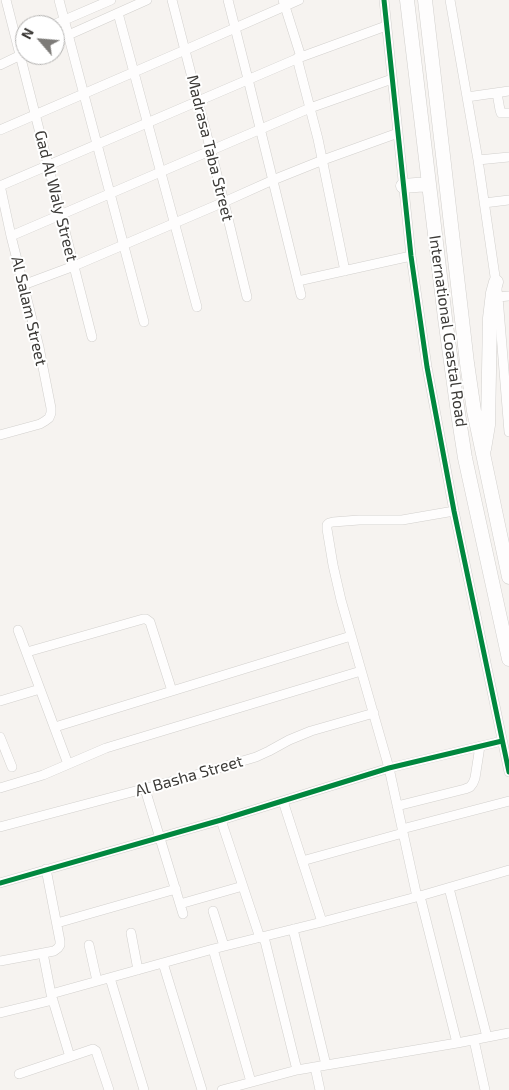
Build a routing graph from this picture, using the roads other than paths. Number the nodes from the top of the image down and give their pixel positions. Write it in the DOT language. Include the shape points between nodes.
graph roads {
  1 [pos="6,0"];
  2 [pos="59,0"];
  3 [pos="111,0"];
  4 [pos="147,0"];
  5 [pos="172,0"];
  6 [pos="228,0"];
  7 [pos="299,0"];
  8 [pos="384,0"];
  9 [pos="407,0"];
  10 [pos="425,0"];
  11 [pos="450,0"];
  12 [pos="284,3"];
  13 [pos="118,14"];
  14 [pos="63,15"];
  15 [pos="65,20"];
  16 [pos="15,23"];
  17 [pos="65,24"];
  18 [pos="386,26"];
  19 [pos="235,28"];
  20 [pos="68,35"];
  21 [pos="65,36"];
  22 [pos="186,50"];
  23 [pos="15,58"];
  24 [pos="299,58"];
  25 [pos="0,65"];
  26 [pos="25,65"];
  27 [pos="134,72"];
  28 [pos="248,79"];
  29 [pos="392,79"];
  30 [pos="509,91"];
  31 [pos="497,93"];
  32 [pos="84,94"];
  33 [pos="467,97"];
  34 [pos="199,102"];
  35 [pos="310,108"];
  36 [pos="509,112"];
  37 [pos="36,115"];
  38 [pos="147,123"];
  39 [pos="261,129"];
  40 [pos="0,130"];
  41 [pos="398,133"];
  42 [pos="97,144"];
  43 [pos="211,150"];
  44 [pos="509,157"];
  45 [pos="323,160"];
  46 [pos="478,160"];
  47 [pos="48,165"];
  48 [pos="160,172"];
  49 [pos="273,180"];
  50 [pos="429,184"];
  51 [pos="0,186"];
  52 [pos="404,186"];
  53 [pos="110,194"];
  54 [pos="509,200"];
  55 [pos="224,202"];
  56 [pos="484,203"];
  57 [pos="61,215"];
  58 [pos="174,223"];
  59 [pos="7,232"];
  60 [pos="124,245"];
  61 [pos="411,256"];
  62 [pos="74,266"];
  63 [pos="345,271"];
  64 [pos="298,281"];
  65 [pos="496,282"];
  66 [pos="23,285"];
  67 [pos="301,295"];
  68 [pos="509,296"];
  69 [pos="247,297"];
  70 [pos="498,298"];
  71 [pos="197,307"];
  72 [pos="144,322"];
  73 [pos="505,332"];
  74 [pos="92,337"];
  75 [pos="506,352"];
  76 [pos="508,397"];
  77 [pos="509,432"];
  78 [pos="0,435"];
  79 [pos="483,455"];
  80 [pos="454,511"];
  81 [pos="509,577"];
  82 [pos="18,630"];
  83 [pos="351,636"];
  84 [pos="27,652"];
  85 [pos="509,659"];
  86 [pos="361,671"];
  87 [pos="40,689"];
  88 [pos="172,691"];
  89 [pos="0,702"];
  90 [pos="374,713"];
  91 [pos="55,727"];
  92 [pos="0,737"];
  93 [pos="502,741"];
  94 [pos="480,746"];
  95 [pos="68,764"];
  96 [pos="12,767"];
  97 [pos="389,768"];
  98 [pos="509,772"];
  99 [pos="0,788"];
  100 [pos="145,789"];
  101 [pos="282,801"];
  102 [pos="509,801"];
  103 [pos="397,806"];
  104 [pos="221,820"];
  105 [pos="0,827"];
  106 [pos="403,831"];
  107 [pos="160,838"];
  108 [pos="302,861"];
  109 [pos="46,869"];
  110 [pos="509,870"];
  111 [pos="0,883"];
  112 [pos="243,886"];
  113 [pos="449,888"];
  114 [pos="176,889"];
  115 [pos="418,896"];
  116 [pos="180,904"];
  117 [pos="213,911"];
  118 [pos="183,914"];
  119 [pos="322,922"];
  120 [pos="57,924"];
  121 [pos="293,929"];
  122 [pos="131,933"];
  123 [pos="262,937"];
  124 [pos="89,945"];
  125 [pos="224,946"];
  126 [pos="214,949"];
  127 [pos="43,953"];
  128 [pos="0,961"];
  129 [pos="163,963"];
  130 [pos="138,970"];
  131 [pos="110,978"];
  132 [pos="97,981"];
  133 [pos="52,997"];
  134 [pos="0,1013"];
  135 [pos="509,1033"];
  136 [pos="487,1037"];
  137 [pos="474,1040"];
  138 [pos="457,1043"];
  139 [pos="70,1057"];
  140 [pos="326,1065"];
  141 [pos="314,1067"];
  142 [pos="297,1070"];
  143 [pos="19,1074"];
  144 [pos="251,1082"];
  145 [pos="109,1090"];
  146 [pos="144,1090"];
  147 [pos="202,1090"];
  148 [pos="222,1090"];
  149 [pos="320,1090"];
  150 [pos="485,1090"];
  1 -- 16 [label="street, Gad Al Waly Street"];
  2 -- 14 [label="street"];
  3 -- 15 [label="street"];
  4 -- 13 [label="street"];
  5 -- 22 [label="street, Madrasa Taba Street"];
  6 -- 19 [label="street"];
  7 -- 12 [label="street"];
  8 -- 18 [label="street"];
  9 -- 50 [label="highway, International Coastal Road"];
  10 -- 79 [label="highway, International Coastal Road" via="467,363"];
  11 -- 33 [label="street"];
  12 -- 19 [label="street"];
  12 -- 24 [label="street"];
  13 -- 20 [label="street"];
  13 -- 27 [label="street"];
  17 -- 20 [label="street"];
  18 -- 24 [label="street"];
  18 -- 29 [label="street"];
  19 -- 22 [label="street"];
  19 -- 28 [label="street"];
  20 -- 21 [label="street"];
  20 -- 32 [label="street"];
  22 -- 27 [label="street"];
  22 -- 34 [label="street, Madrasa Taba Street"];
  23 -- 25 [label="street"];
  24 -- 28 [label="street"];
  24 -- 35 [label="street"];
  26 -- 37 [label="street, Gad Al Waly Street"];
  27 -- 32 [label="street"];
  27 -- 38 [label="street"];
  28 -- 34 [label="street"];
  28 -- 39 [label="street"];
  29 -- 35 [label="street"];
  29 -- 41 [label="street"];
  30 -- 31 [label="street"];
  31 -- 33 [label="street"];
  31 -- 36 [label="street" via="501,113"];
  32 -- 37 [label="street"];
  32 -- 42 [label="street"];
  33 -- 46 [label="street"];
  34 -- 38 [label="street"];
  34 -- 43 [label="street, Madrasa Taba Street"];
  35 -- 39 [label="street"];
  35 -- 45 [label="street"];
  37 -- 40 [label="street"];
  37 -- 47 [label="street, Gad Al Waly Street"];
  38 -- 42 [label="street"];
  38 -- 48 [label="street"];
  39 -- 43 [label="street"];
  39 -- 49 [label="street"];
  41 -- 45 [label="street"];
  41 -- 52 [label="street"];
  42 -- 47 [label="street"];
  42 -- 53 [label="street"];
  43 -- 48 [label="street"];
  43 -- 55 [label="street, Madrasa Taba Street"];
  44 -- 46 [label="street"];
  45 -- 49 [label="street"];
  45 -- 63 [label="street"];
  46 -- 56 [label="street"];
  47 -- 51 [label="street"];
  47 -- 57 [label="street, Gad Al Waly Street"];
  48 -- 53 [label="street"];
  48 -- 58 [label="street"];
  49 -- 55 [label="street"];
  49 -- 64 [label="street"];
  50 -- 52 [label="highway"];
  50 -- 85 [label="highway, International Coastal Road" via="465,458"];
  51 -- 59 [label="street, Al Salam Street"];
  52 -- 61 [label="street"];
  53 -- 57 [label="street"];
  53 -- 60 [label="street"];
  54 -- 56 [label="street"];
  55 -- 58 [label="street"];
  55 -- 69 [label="street, Madrasa Taba Street"];
  56 -- 65 [label="street"];
  57 -- 59 [label="street"];
  57 -- 62 [label="street, Gad Al Waly Street"];
  58 -- 60 [label="street"];
  58 -- 71 [label="street"];
  59 -- 66 [label="street, Al Salam Street"];
  60 -- 62 [label="street"];
  60 -- 72 [label="street"];
  61 -- 63 [label="street"];
  61 -- 80 [label="street" via="427,366"];
  62 -- 66 [label="street"];
  62 -- 74 [label="street, Gad Al Waly Street"];
  63 -- 64 [label="street"];
  64 -- 67 [label="street"];
  65 -- 70 [label="street"];
  65 -- 79 [label="highway" via="490,318 488,425"];
  66 -- 78 [label="street, Al Salam Street" via="51,413 45,422"];
  68 -- 70 [label="street"];
  70 -- 73 [label="street"];
  73 -- 75 [label="street"];
  75 -- 76 [label="street"];
  76 -- 77 [label="street"];
  79 -- 81 [label="highway, International Coastal Road"];
  80 -- 83 [label="street" via="402,520 329,522 327,529 333,565"];
  80 -- 93 [label="street"];
  82 -- 84 [label="street"];
  83 -- 86 [label="street"];
  83 -- 88 [label="street"];
  84 -- 87 [label="street"];
  84 -- 88 [label="street" via="143,618 150,622"];
  86 -- 90 [label="street"];
  86 -- 95 [label="street" via="106,748"];
  87 -- 89 [label="street"];
  87 -- 91 [label="street"];
  88 -- 91 [label="street"];
  90 -- 97 [label="street"];
  90 -- 100 [label="street, Al Basha Street" via="311,731 256,758"];
  91 -- 95 [label="street"];
  92 -- 96 [label="street"];
  93 -- 94 [label="street"];
  93 -- 98 [label="street"];
  94 -- 97 [label="street"];
  94 -- 103 [label="street" via="475,778 470,787"];
  95 -- 99 [label="street"];
  97 -- 101 [label="street"];
  97 -- 103 [label="street"];
  100 -- 105 [label="street, Al Basha Street"];
  100 -- 107 [label="street"];
  101 -- 104 [label="street"];
  101 -- 108 [label="street"];
  102 -- 106 [label="street"];
  103 -- 106 [label="street"];
  104 -- 107 [label="street"];
  104 -- 112 [label="street"];
  106 -- 108 [label="street"];
  106 -- 115 [label="street"];
  107 -- 109 [label="street"];
  107 -- 114 [label="street"];
  108 -- 119 [label="street"];
  109 -- 111 [label="street"];
  109 -- 120 [label="street"];
  110 -- 113 [label="street"];
  112 -- 116 [label="street"];
  112 -- 123 [label="street"];
  113 -- 115 [label="street"];
  113 -- 136 [label="street"];
  114 -- 116 [label="street"];
  114 -- 120 [label="street"];
  115 -- 119 [label="street"];
  115 -- 138 [label="street"];
  116 -- 118 [label="street"];
  117 -- 125 [label="street"];
  119 -- 121 [label="street"];
  120 -- 127 [label="street" via="60,945"];
  121 -- 123 [label="street"];
  121 -- 140 [label="street"];
  122 -- 130 [label="street"];
  123 -- 125 [label="street"];
  123 -- 142 [label="street"];
  124 -- 132 [label="street"];
  125 -- 126 [label="street"];
  126 -- 129 [label="street"];
  126 -- 144 [label="street"];
  127 -- 128 [label="street"];
  127 -- 133 [label="street"];
  129 -- 130 [label="street"];
  129 -- 147 [label="street"];
  130 -- 131 [label="street"];
  131 -- 132 [label="street"];
  131 -- 146 [label="street"];
  132 -- 133 [label="street"];
  133 -- 134 [label="street"];
  133 -- 139 [label="street"];
  135 -- 136 [label="street"];
  136 -- 137 [label="street"];
  137 -- 138 [label="street"];
  137 -- 150 [label="street"];
  138 -- 140 [label="street"];
  139 -- 143 [label="street"];
  139 -- 145 [label="street" via="94,1050"];
  140 -- 141 [label="street"];
  141 -- 142 [label="street"];
  141 -- 149 [label="street"];
  142 -- 144 [label="street"];
  144 -- 148 [label="street"];
}
